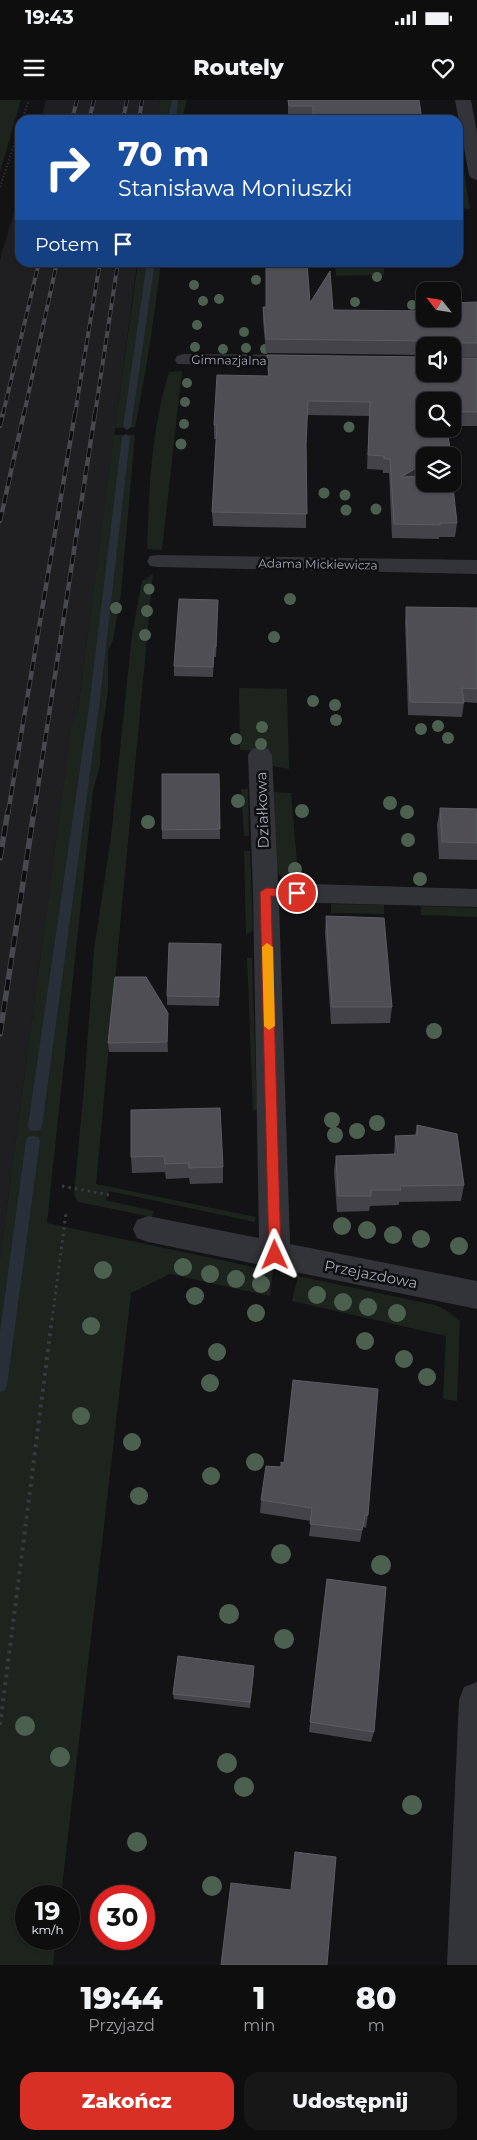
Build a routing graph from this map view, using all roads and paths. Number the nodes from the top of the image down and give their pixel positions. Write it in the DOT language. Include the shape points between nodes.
graph roads {
  1 [pos="29,100"];
  2 [pos="463,100"];
  3 [pos="24,115"];
  4 [pos="15,142"];
  5 [pos="477,175"];
  6 [pos="0,187"];
  7 [pos="184,360"];
  8 [pos="319,362"];
  9 [pos="158,561"];
  10 [pos="477,567"];
  11 [pos="260,755"];
  12 [pos="266,892"];
  13 [pos="477,898"];
  14 [pos="62,1186"];
  15 [pos="109,1195"];
  16 [pos="66,1212"];
  17 [pos="148,1229"];
  18 [pos="275,1255"];
  19 [pos="477,1294"];
  20 [pos="477,1700"];
  21 [pos="0,1725"];
  22 [pos="467,1965"];
  1 -- 3 [label="path"];
  2 -- 5 [label="street"];
  4 -- 6 [label="path"];
  7 -- 8 [label="street, Gimnazjalna"];
  9 -- 10 [label="street, Adama Mickiewicza"];
  11 -- 12 [label="street, Działkowa"];
  12 -- 13 [label="street"];
  12 -- 18 [label="street, Działkowa"];
  14 -- 15 [label="path"];
  16 -- 21 [label="path"];
  17 -- 18 [label="street, Przejazdowa"];
  18 -- 19 [label="street, Przejazdowa"];
  20 -- 22 [label="street"];
}
